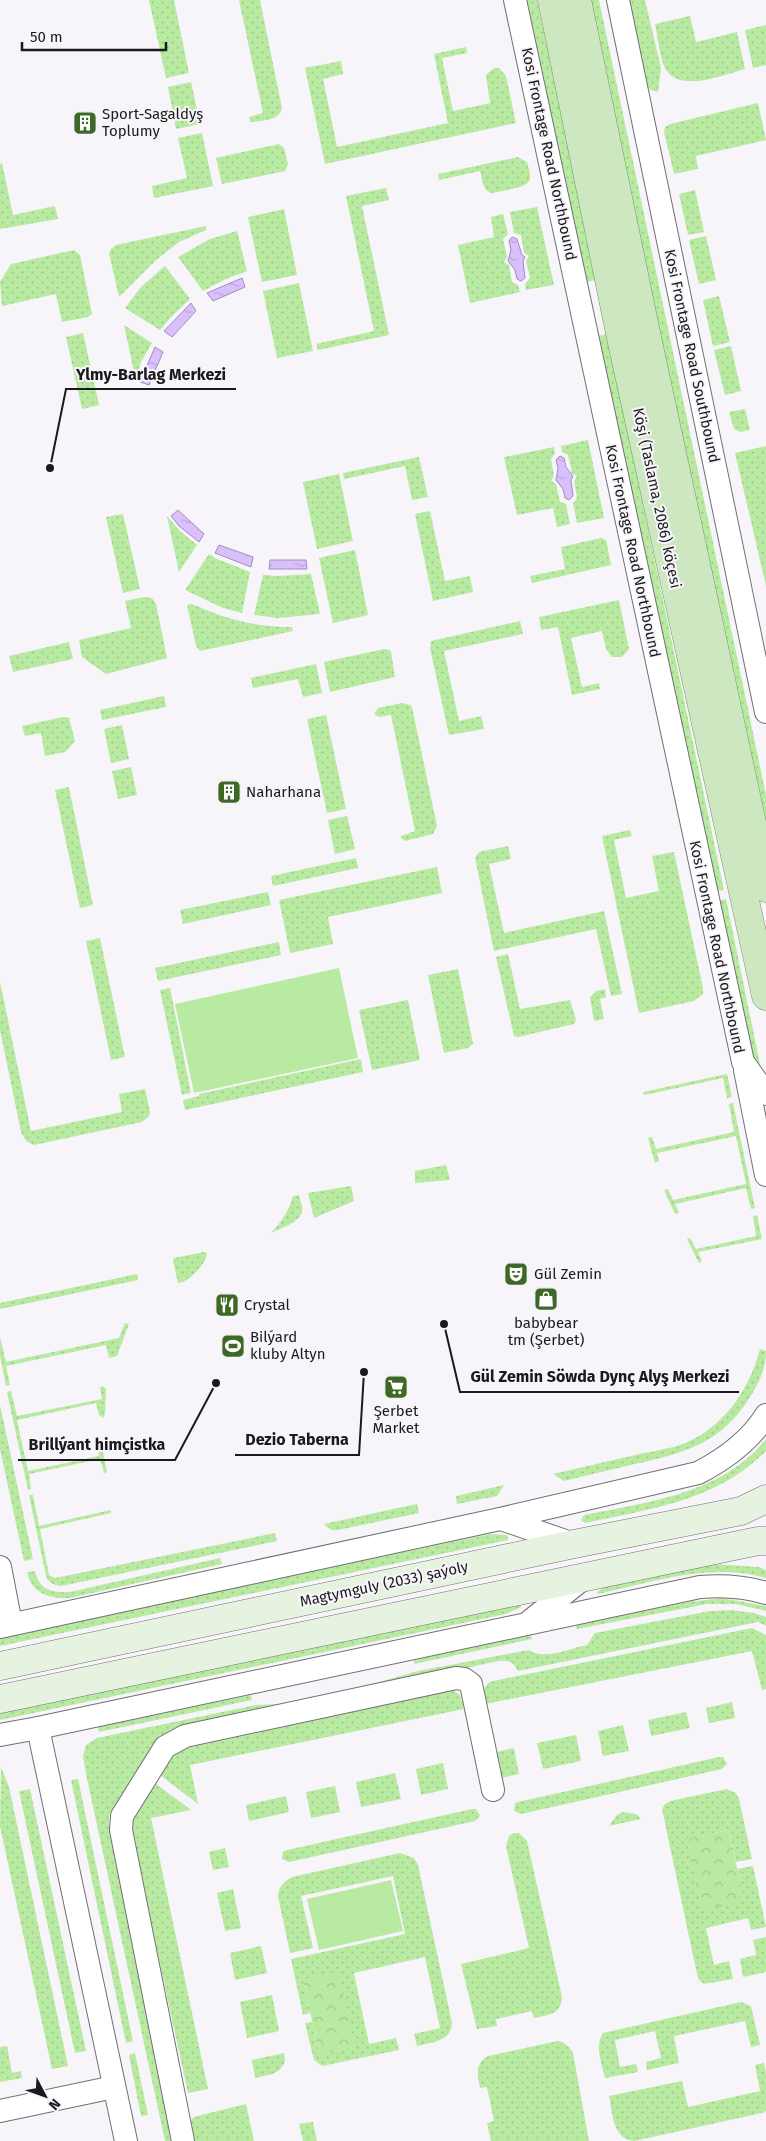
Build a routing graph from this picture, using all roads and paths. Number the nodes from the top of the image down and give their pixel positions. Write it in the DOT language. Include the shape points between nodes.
graph roads {
  1 [pos="515,0"];
  2 [pos="552,0"];
  3 [pos="577,0"];
  4 [pos="618,0"];
  5 [pos="576,281"];
  6 [pos="621,338"];
  7 [pos="766,712"];
  8 [pos="766,888"];
  9 [pos="766,996"];
  10 [pos="743,1062"];
  11 [pos="766,1094"];
  12 [pos="766,1175"];
  13 [pos="766,1415"];
  14 [pos="766,1500"];
  15 [pos="500,1519"];
  16 [pos="766,1541"];
  17 [pos="574,1544"];
  18 [pos="0,1568"];
  19 [pos="584,1578"];
  20 [pos="766,1593"];
  21 [pos="526,1624"];
  22 [pos="6,1626"];
  23 [pos="0,1666"];
  24 [pos="0,1699"];
  25 [pos="38,1728"];
  26 [pos="0,1735"];
  27 [pos="493,1790"];
  28 [pos="114,2087"];
  29 [pos="0,2111"];
  30 [pos="126,2141"];
  31 [pos="183,2141"];
  1 -- 5 [label="street, Kosi Frontage Road Northbound"];
  2 -- 6 [label="main road, Köşi (Taslama, 2086) köçesi"];
  3 -- 8 [label="main road, Köşi (Taslama, 2086) köçesi"];
  4 -- 7 [label="street, Kosi Frontage Road Southbound"];
  5 -- 6 [label="street"];
  5 -- 10 [label="street, Kosi Frontage Road Northbound"];
  6 -- 9 [label="main road, Köşi (Taslama, 2086) köçesi"];
  10 -- 11 [label="street, Kosi Frontage Road Northbound"];
  10 -- 12 [label="street"];
  13 -- 15 [label="street" via="758,1427 720,1462 698,1473"];
  14 -- 17 [label="main road, Magtymguly (2033) şaýoly" via="741,1511"];
  15 -- 17 [label="street"];
  15 -- 22 [label="street"];
  16 -- 19 [label="main road"];
  17 -- 23 [label="main road, Magtymguly (2033) şaýoly"];
  18 -- 22 [label="street"];
  19 -- 21 [label="street"];
  19 -- 24 [label="main road"];
  20 -- 21 [label="street" via="722,1585 700,1586"];
  21 -- 25 [label="street"];
  25 -- 26 [label="street"];
  25 -- 28 [label="street"];
  27 -- 31 [label="street" via="471,1684 464,1678 185,1736 165,1747 122,1816 121,1830"];
  28 -- 29 [label="street"];
  28 -- 30 [label="street"];
}
